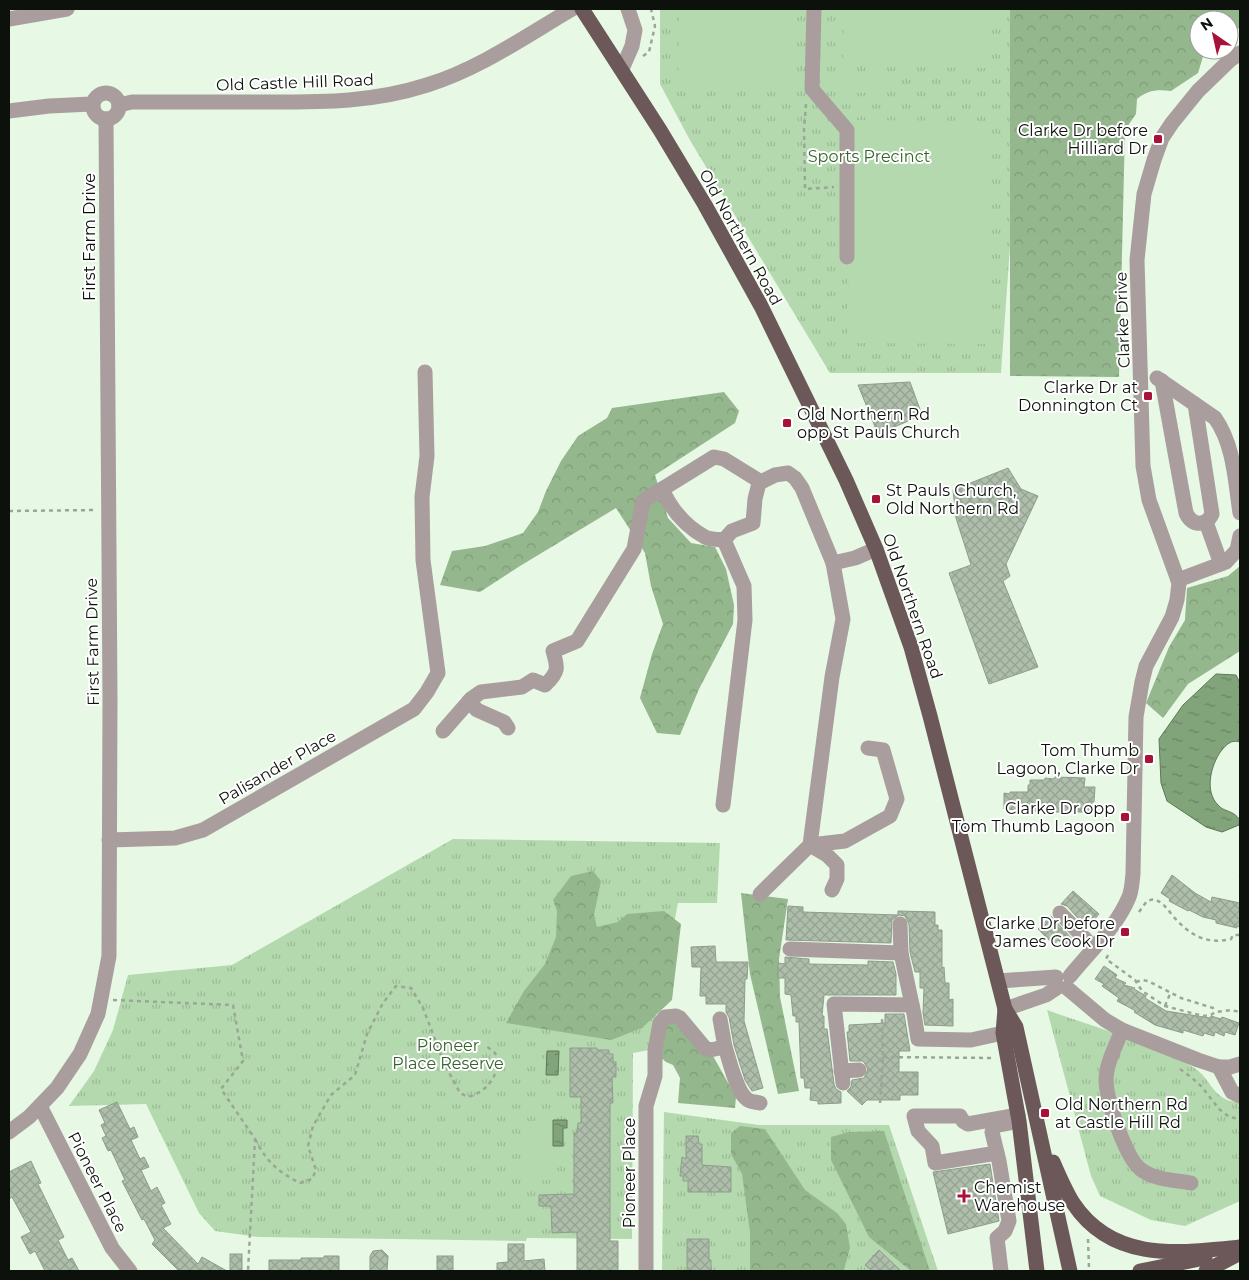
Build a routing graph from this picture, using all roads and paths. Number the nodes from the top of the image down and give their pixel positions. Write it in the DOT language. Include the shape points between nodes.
graph roads {
  1 [pos="68,9"];
  2 [pos="572,9"];
  3 [pos="582,9"];
  4 [pos="628,9"];
  5 [pos="651,9"];
  6 [pos="814,9"];
  7 [pos="9,19"];
  8 [pos="1240,53"];
  9 [pos="637,59"];
  10 [pos="622,69"];
  11 [pos="812,89"];
  12 [pos="92,104"];
  13 [pos="119,105"];
  14 [pos="9,111"];
  15 [pos="106,119"];
  16 [pos="846,187"];
  17 [pos="847,257"];
  18 [pos="425,372"];
  19 [pos="1141,373"];
  20 [pos="1162,381"];
  21 [pos="1195,404"];
  22 [pos="761,482"];
  23 [pos="662,489"];
  24 [pos="108,510"];
  25 [pos="9,511"];
  26 [pos="1240,513"];
  27 [pos="1206,522"];
  28 [pos="1240,536"];
  29 [pos="724,540"];
  30 [pos="876,549"];
  31 [pos="833,563"];
  32 [pos="1221,564"];
  33 [pos="1178,580"];
  34 [pos="469,701"];
  35 [pos="508,728"];
  36 [pos="443,731"];
  37 [pos="868,748"];
  38 [pos="723,805"];
  39 [pos="109,840"];
  40 [pos="810,845"];
  41 [pos="832,890"];
  42 [pos="760,894"];
  43 [pos="1060,913"];
  44 [pos="1138,914"];
  45 [pos="900,924"];
  46 [pos="1240,935"];
  47 [pos="1094,948"];
  48 [pos="790,949"];
  49 [pos="1111,950"];
  50 [pos="901,953"];
  51 [pos="998,981"];
  52 [pos="1063,982"];
  53 [pos="1136,982"];
  54 [pos="1170,994"];
  55 [pos="102,1000"];
  56 [pos="882,1005"];
  57 [pos="912,1006"];
  58 [pos="1165,1006"];
  59 [pos="1005,1009"];
  60 [pos="1215,1012"];
  61 [pos="1240,1012"];
  62 [pos="720,1019"];
  63 [pos="1122,1030"];
  64 [pos="1003,1033"];
  65 [pos="485,1045"];
  66 [pos="725,1048"];
  67 [pos="883,1057"];
  68 [pos="1008,1058"];
  69 [pos="1240,1064"];
  70 [pos="1177,1067"];
  71 [pos="1219,1067"];
  72 [pos="859,1070"];
  73 [pos="1240,1096"];
  74 [pos="760,1103"];
  75 [pos="880,1103"];
  76 [pos="40,1106"];
  77 [pos="1018,1118"];
  78 [pos="1240,1119"];
  79 [pos="9,1132"];
  80 [pos="1041,1136"];
  81 [pos="255,1139"];
  82 [pos="997,1153"];
  83 [pos="1191,1183"];
  84 [pos="1090,1234"];
  85 [pos="1240,1251"];
  86 [pos="1089,1268"];
  87 [pos="130,1271"];
  88 [pos="248,1271"];
  89 [pos="646,1271"];
  90 [pos="1001,1271"];
  91 [pos="1037,1271"];
  92 [pos="1070,1271"];
  93 [pos="1140,1271"];
  94 [pos="1206,1271"];
  95 [pos="1223,1271"];
  1 -- 7 [label="street"];
  2 -- 13 [label="street, Old Castle Hill Road" via="473,66 428,85 394,94 359,100 132,102"];
  3 -- 10 [label="main road, Old Northern Road"];
  4 -- 10 [label="street" via="635,30"];
  5 -- 9 [label="path" via="655,26 649,52"];
  6 -- 11 [label="street"];
  8 -- 19 [label="street, Clarke Drive" via="1198,91 1172,122 1154,160 1144,194 1138,260"];
  10 -- 30 [label="main road, Old Northern Road" via="705,205 761,306"];
  11 -- 16 [label="street" via="847,130"];
  11 -- 16 [label="path" via="806,100 805,189"];
  12 -- 13 [label="street" via="96,96 104,92 113,94"];
  12 -- 14 [label="street"];
  12 -- 15 [label="street" via="97,116"];
  13 -- 15 [label="street" via="117,113"];
  15 -- 24 [label="street, First Farm Drive"];
  16 -- 17 [label="street"];
  18 -- 39 [label="street, Palisander Place" via="427,456 422,496 423,560 438,673 427,692 414,709 203,830 175,838"];
  19 -- 20 [label="street"];
  19 -- 33 [label="street, Clarke Drive" via="1143,466 1149,500"];
  20 -- 21 [label="street"];
  20 -- 27 [label="street" via="1186,513 1197,524"];
  21 -- 26 [label="street" via="1215,418 1226,437"];
  21 -- 27 [label="street" via="1212,514"];
  22 -- 23 [label="street" via="724,459 714,457"];
  22 -- 29 [label="street" via="754,499 753,523 732,531"];
  22 -- 31 [label="street" via="788,473 795,478"];
  23 -- 29 [label="street" via="677,516 706,538"];
  23 -- 34 [label="street" via="642,501 634,549 577,641 553,650 555,676 545,685 533,680 522,687 481,692"];
  24 -- 25 [label="path"];
  24 -- 39 [label="street, First Farm Drive"];
  27 -- 32 [label="street"];
  28 -- 32 [label="street" via="1237,550"];
  29 -- 38 [label="street" via="744,586 745,620"];
  30 -- 31 [label="street"];
  30 -- 51 [label="main road, Old Northern Road" via="918,673"];
  31 -- 40 [label="street" via="843,619 832,677"];
  32 -- 33 [label="street"];
  33 -- 47 [label="street, Clarke Drive" via="1172,617 1146,666 1138,708 1130,896 1104,938"];
  34 -- 35 [label="street" via="477,710 504,722"];
  34 -- 36 [label="street"];
  37 -- 40 [label="street" via="883,750 897,799 890,816 844,841"];
  39 -- 55 [label="street, First Farm Drive" via="109,956"];
  40 -- 41 [label="street" via="837,865 837,879"];
  40 -- 42 [label="street"];
  43 -- 47 [label="street"];
  44 -- 46 [label="path" via="1147,901 1154,899 1164,905 1191,934 1210,940"];
  45 -- 50 [label="street"];
  47 -- 52 [label="street, Clarke Drive"];
  48 -- 50 [label="street"];
  49 -- 53 [label="path" via="1106,959"];
  50 -- 57 [label="street"];
  51 -- 52 [label="street"];
  51 -- 59 [label="main road, Old Northern Road"];
  52 -- 59 [label="street, Clarke Drive" via="1046,995"];
  52 -- 63 [label="street" via="1105,1020"];
  53 -- 54 [label="path" via="1148,981"];
  53 -- 58 [label="path" via="1142,991"];
  54 -- 58 [label="path"];
  54 -- 60 [label="path" via="1213,1008"];
  55 -- 76 [label="street, First Farm Drive" via="80,1054"];
  55 -- 81 [label="path" via="233,1005 243,1061 221,1089"];
  56 -- 57 [label="street"];
  56 -- 67 [label="path"];
  56 -- 72 [label="street" via="834,1004 842,1077"];
  57 -- 64 [label="street" via="918,1039 971,1040"];
  58 -- 60 [label="path" via="1203,1016"];
  59 -- 64 [label="main road, Old Northern Road"];
  59 -- 80 [label="main road, Old Northern Road" via="1016,1028"];
  60 -- 61 [label="path"];
  62 -- 66 [label="street"];
  63 -- 71 [label="street"];
  63 -- 83 [label="street" via="1111,1056 1106,1081 1123,1144 1141,1171"];
  64 -- 68 [label="main road, Old Northern Road"];
  65 -- 81 [label="path" via="495,1053 499,1064 492,1081 479,1093 468,1097 460,1093 444,1063 423,1008 411,988 396,986 383,1003 368,1034 355,1075 331,1095 313,1126 308,1146 316,1170 312,1179 300,1183 280,1172 262,1153"];
  66 -- 74 [label="street" via="743,1095 748,1101"];
  66 -- 89 [label="street, Pioneer Place" via="705,1048 676,1016 665,1017 660,1023 655,1050 656,1076 646,1106"];
  67 -- 68 [label="path"];
  67 -- 75 [label="path"];
  68 -- 77 [label="main road, Old Northern Road"];
  69 -- 71 [label="street"];
  70 -- 78 [label="path" via="1191,1077 1219,1109 1229,1117"];
  71 -- 73 [label="street" via="1232,1092"];
  76 -- 79 [label="street, First Farm Drive"];
  76 -- 87 [label="street, Pioneer Place" via="112,1248"];
  77 -- 82 [label="street" via="994,1126 992,1132"];
  77 -- 82 [label="street" via="968,1124 960,1116 914,1116 918,1131 932,1146 935,1163"];
  77 -- 91 [label="main road, Old Northern Road"];
  80 -- 85 [label="main road" via="1073,1202 1089,1221 1113,1239 1131,1247 1162,1252"];
  80 -- 92 [label="main road, Old Northern Road"];
  81 -- 88 [label="path"];
  82 -- 90 [label="street" via="1009,1221 997,1238"];
  84 -- 86 [label="path"];
  85 -- 93 [label="main road"];
  85 -- 94 [label="main road"];
  85 -- 95 [label="main road"];
}
